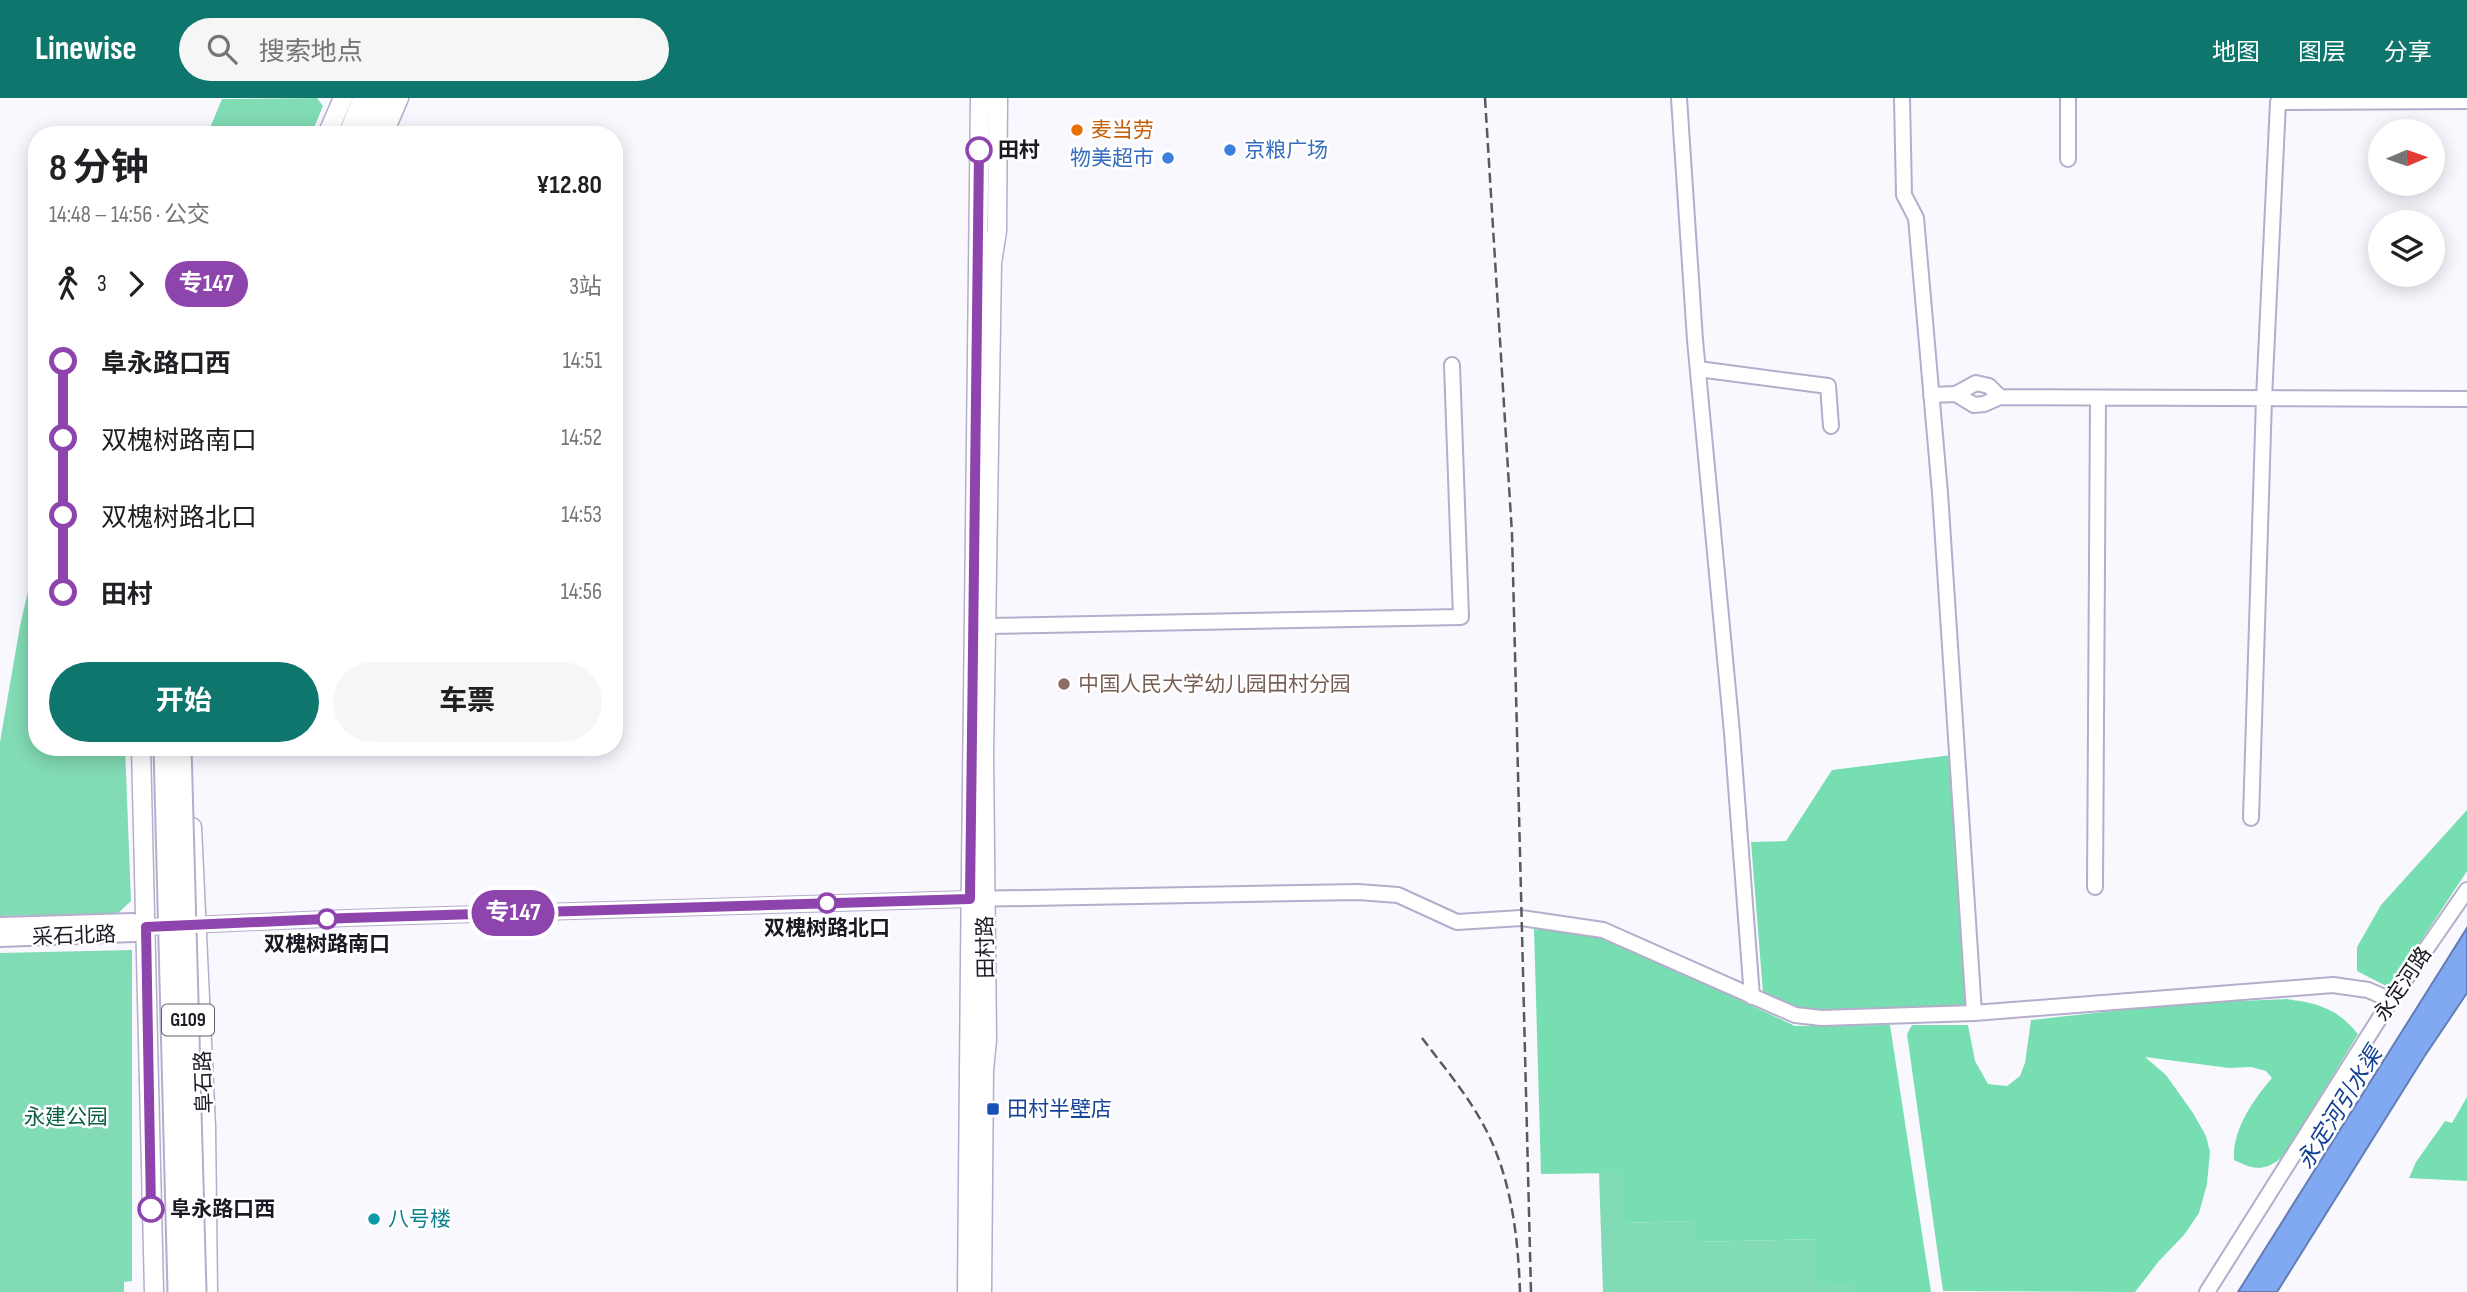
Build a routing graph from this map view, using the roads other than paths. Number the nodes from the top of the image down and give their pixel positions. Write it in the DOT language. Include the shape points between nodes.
graph roads {
  1 [pos="343,98"];
  2 [pos="363,98"];
  3 [pos="382,98"];
  4 [pos="399,98"];
  5 [pos="980,98"];
  6 [pos="998,98"];
  7 [pos="1679,98"];
  8 [pos="1902,98"];
  9 [pos="2068,98"];
  10 [pos="2467,101"];
  11 [pos="331,126"];
  12 [pos="352,126"];
  13 [pos="370,126"];
  14 [pos="387,126"];
  15 [pos="2068,159"];
  16 [pos="1452,365"];
  17 [pos="1698,369"];
  18 [pos="1931,395"];
  19 [pos="2098,399"];
  20 [pos="2264,399"];
  21 [pos="2467,399"];
  22 [pos="1831,426"];
  23 [pos="986,626"];
  24 [pos="141,756"];
  25 [pos="164,756"];
  26 [pos="181,756"];
  27 [pos="190,756"];
  28 [pos="2251,818"];
  29 [pos="2095,887"];
  30 [pos="2467,890"];
  31 [pos="977,899"];
  32 [pos="197,924"];
  33 [pos="0,925"];
  34 [pos="146,927"];
  35 [pos="0,939"];
  36 [pos="1752,997"];
  37 [pos="2391,1000"];
  38 [pos="1975,1013"];
  39 [pos="156,1288"];
  40 [pos="178,1292"];
  41 [pos="196,1292"];
  42 [pos="208,1292"];
  43 [pos="967,1292"];
  44 [pos="982,1292"];
  45 [pos="2207,1292"];
  1 -- 11 [label="main road"];
  2 -- 12 [label="highway"];
  3 -- 13 [label="highway"];
  4 -- 14 [label="main road"];
  5 -- 31 [label="main road, 田村路"];
  6 -- 23 [label="main road, 田村路"];
  7 -- 17 [label="street"];
  8 -- 18 [label="street" via="1904,195 1916,218"];
  9 -- 15 [label="street"];
  10 -- 20 [label="street" via="2278,102"];
  16 -- 23 [label="street" via="1461,617"];
  17 -- 22 [label="street" via="1828,386"];
  17 -- 36 [label="street"];
  18 -- 19 [label="street" via="1956,394 1974,405 2000,397"];
  18 -- 38 [label="street"];
  19 -- 20 [label="street"];
  19 -- 29 [label="street"];
  20 -- 21 [label="street"];
  20 -- 28 [label="street"];
  23 -- 31 [label="main road, 田村路"];
  24 -- 34 [label="main road"];
  25 -- 40 [label="highway, 阜石路 / G109, bridge"];
  26 -- 41 [label="highway, 阜石路 / G109, bridge"];
  27 -- 32 [label="main road, 阜石路"];
  30 -- 37 [label="street, 永定河路"];
  31 -- 32 [label="street, 采石北路"];
  31 -- 36 [label="street, 采石北路" via="1398,895 1457,922 1521,918 1603,930"];
  31 -- 43 [label="main road, 田村路"];
  31 -- 44 [label="main road, 田村路" via="987,913"];
  32 -- 34 [label="street, 采石北路"];
  32 -- 42 [label="main road, 阜石路"];
  33 -- 34 [label="street, 采石北路" via="133,921"];
  34 -- 35 [label="street, 采石北路" via="134,934"];
  34 -- 39 [label="main road"];
  36 -- 38 [label="street, 采石北路" via="1795,1015 1822,1018"];
  37 -- 38 [label="street, 采石北路" via="2368,990 2333,985"];
  37 -- 45 [label="street, 永定河路"];
}
